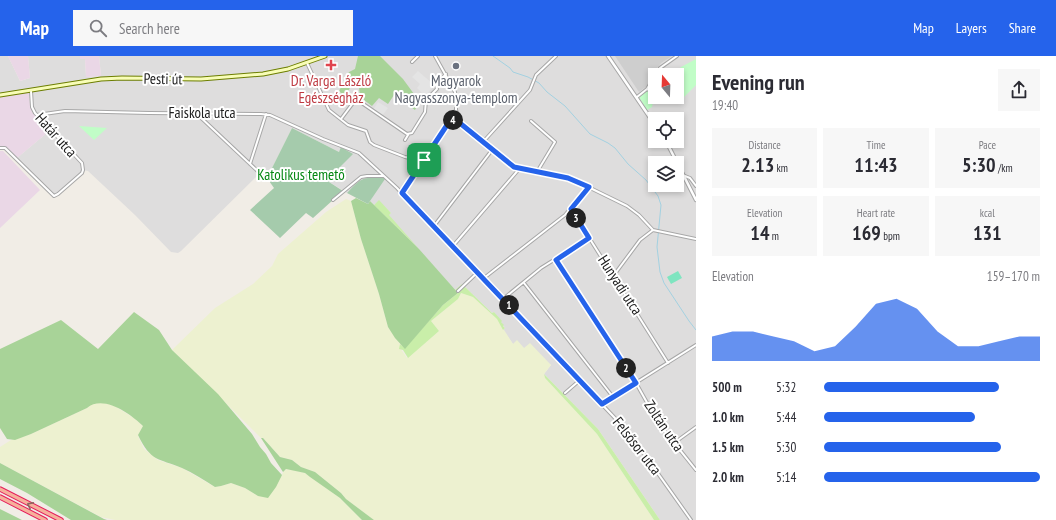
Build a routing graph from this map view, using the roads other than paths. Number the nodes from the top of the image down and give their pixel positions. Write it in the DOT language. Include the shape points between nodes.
graph roads {
  1 [pos="325,56"];
  2 [pos="418,56"];
  3 [pos="435,56"];
  4 [pos="556,56"];
  5 [pos="608,56"];
  6 [pos="677,56"];
  7 [pos="412,62"];
  8 [pos="307,63"];
  9 [pos="446,74"];
  10 [pos="647,89"];
  11 [pos="30,90"];
  12 [pos="0,94"];
  13 [pos="637,97"];
  14 [pos="456,110"];
  15 [pos="197,113"];
  16 [pos="266,114"];
  17 [pos="648,114"];
  18 [pos="37,115"];
  19 [pos="341,119"];
  20 [pos="451,119"];
  21 [pos="531,121"];
  22 [pos="461,124"];
  23 [pos="409,134"];
  24 [pos="405,140"];
  25 [pos="483,142"];
  26 [pos="0,148"];
  27 [pos="670,148"];
  28 [pos="492,150"];
  29 [pos="359,153"];
  30 [pos="424,160"];
  31 [pos="250,164"];
  32 [pos="520,168"];
  33 [pos="537,172"];
  34 [pos="384,176"];
  35 [pos="686,177"];
  36 [pos="266,179"];
  37 [pos="696,186"];
  38 [pos="589,187"];
  39 [pos="402,193"];
  40 [pos="333,200"];
  41 [pos="696,200"];
  42 [pos="571,209"];
  43 [pos="434,226"];
  44 [pos="653,230"];
  45 [pos="589,238"];
  46 [pos="696,239"];
  47 [pos="453,246"];
  48 [pos="556,260"];
  49 [pos="478,272"];
  50 [pos="614,275"];
  51 [pos="484,278"];
  52 [pos="524,283"];
  53 [pos="458,290"];
  54 [pos="503,299"];
  55 [pos="696,345"];
  56 [pos="668,363"];
  57 [pos="580,380"];
  58 [pos="636,383"];
  59 [pos="565,393"];
  60 [pos="613,397"];
  61 [pos="602,404"];
  62 [pos="696,427"];
  63 [pos="674,444"];
  64 [pos="696,470"];
  65 [pos="0,489"];
  66 [pos="0,497"];
  67 [pos="45,520"];
  68 [pos="60,520"];
  69 [pos="691,520"];
  1 -- 8 [label="main road, Pesti út"];
  2 -- 7 [label="street"];
  3 -- 9 [label="street"];
  4 -- 25 [label="street" via="532,80 530,90"];
  5 -- 13 [label="street"];
  6 -- 10 [label="street" via="660,68"];
  8 -- 11 [label="main road, Pesti út" via="263,74 202,79 111,78"];
  8 -- 19 [label="street" via="327,106"];
  9 -- 14 [label="street" via="455,92"];
  9 -- 23 [label="street" via="436,85 437,89 426,100 425,112"];
  10 -- 13 [label="street"];
  11 -- 12 [label="main road, Pesti út"];
  11 -- 18 [label="street, Határ utca" via="32,107"];
  13 -- 17 [label="street"];
  14 -- 20 [label="street"];
  14 -- 22 [label="street"];
  15 -- 16 [label="street, Faiskola utca"];
  15 -- 18 [label="street, Faiskola utca" via="65,111"];
  15 -- 31 [label="street"];
  16 -- 29 [label="street, Faiskola utca"];
  16 -- 31 [label="street"];
  18 -- 26 [label="street, Határ utca" via="82,163 82,173 54,196 5,148"];
  19 -- 23 [label="street" via="356,99"];
  19 -- 30 [label="street" via="348,125 366,131 374,145 405,157"];
  20 -- 22 [label="street"];
  20 -- 30 [label="street"];
  21 -- 33 [label="street" via="555,142"];
  22 -- 25 [label="street"];
  23 -- 24 [label="street"];
  25 -- 28 [label="street"];
  27 -- 35 [label="street"];
  28 -- 32 [label="street" via="510,165"];
  28 -- 43 [label="street"];
  29 -- 34 [label="street, Felsősor utca"];
  30 -- 39 [label="street"];
  31 -- 36 [label="street"];
  32 -- 33 [label="street"];
  32 -- 47 [label="street"];
  33 -- 38 [label="street" via="568,178"];
  34 -- 39 [label="street, Felsősor utca"];
  34 -- 40 [label="street" via="362,177"];
  35 -- 37 [label="street"];
  35 -- 41 [label="street"];
  38 -- 42 [label="street"];
  38 -- 44 [label="street" via="634,211"];
  39 -- 43 [label="street, Felsősor utca"];
  42 -- 45 [label="street, Hunyadi utca"];
  42 -- 51 [label="street"];
  43 -- 47 [label="street, Felsősor utca"];
  44 -- 46 [label="street"];
  44 -- 50 [label="street" via="640,240"];
  45 -- 48 [label="street"];
  45 -- 50 [label="street, Hunyadi utca"];
  47 -- 49 [label="street, Felsősor utca"];
  48 -- 52 [label="street" via="541,268"];
  48 -- 58 [label="street, Zoltán utca"];
  49 -- 51 [label="street, Felsősor utca"];
  49 -- 53 [label="street"];
  50 -- 56 [label="street, Hunyadi utca"];
  51 -- 54 [label="street, Felsősor utca"];
  52 -- 54 [label="street"];
  52 -- 60 [label="street"];
  54 -- 57 [label="street, Felsősor utca"];
  55 -- 56 [label="street"];
  56 -- 58 [label="street"];
  57 -- 59 [label="street"];
  57 -- 61 [label="street, Felsősor utca"];
  58 -- 60 [label="street"];
  58 -- 63 [label="street, Zoltán utca" via="659,424"];
  60 -- 61 [label="street"];
  61 -- 69 [label="street, Felsősor utca" via="630,434"];
  62 -- 63 [label="street"];
  63 -- 64 [label="street, Zoltán utca"];
  68 -- 65 [label="highway, one-way"];
  66 -- 67 [label="highway"];
}
